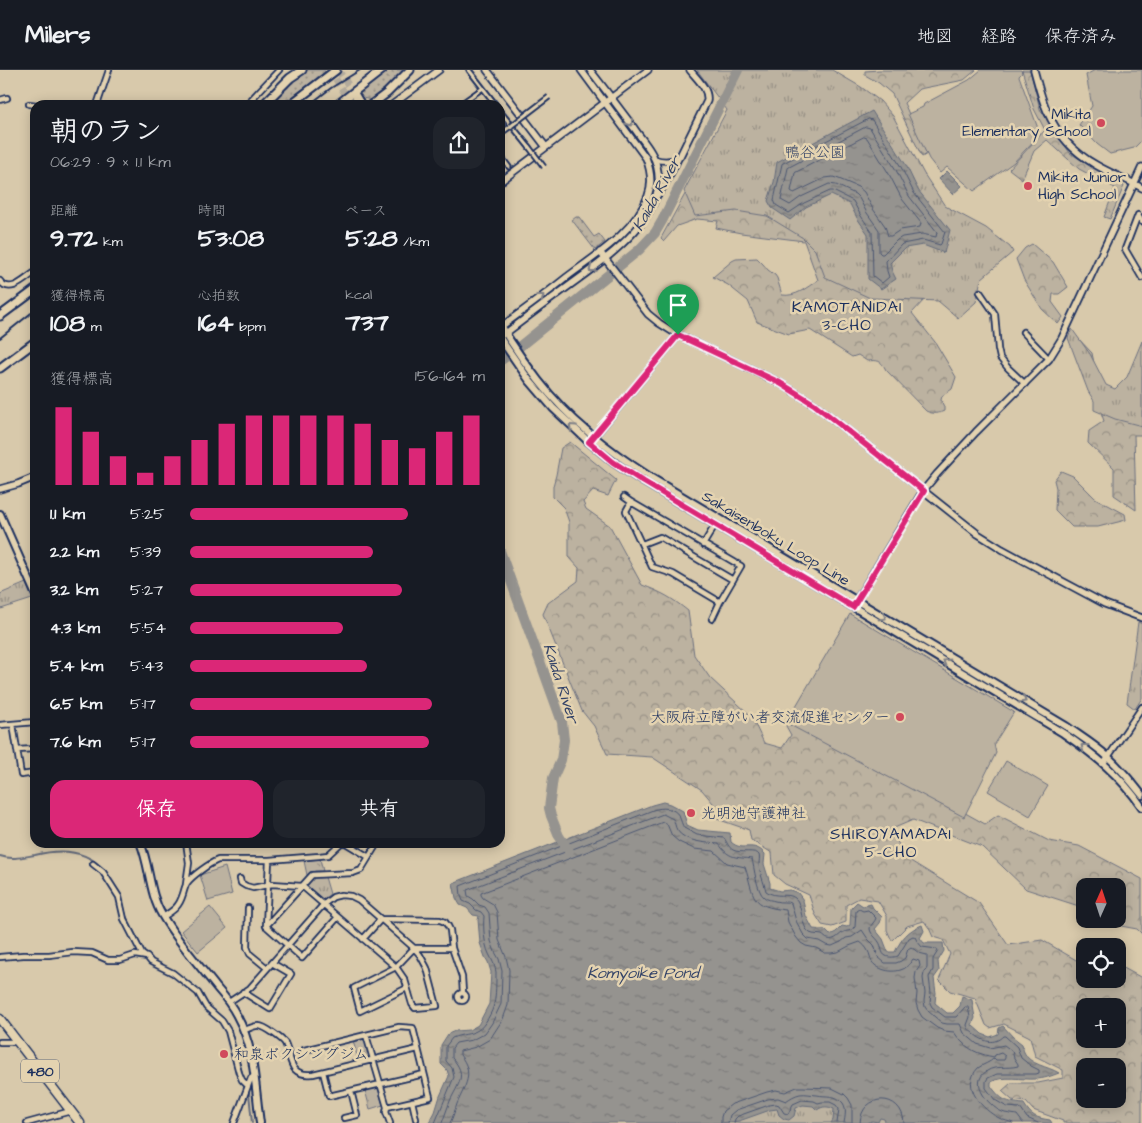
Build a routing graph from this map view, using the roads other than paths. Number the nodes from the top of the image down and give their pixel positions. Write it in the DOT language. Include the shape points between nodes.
graph roads {
  1 [pos="109,70"];
  2 [pos="279,70"];
  3 [pos="302,70"];
  4 [pos="336,70"];
  5 [pos="382,70"];
  6 [pos="410,70"];
  7 [pos="439,70"];
  8 [pos="469,70"];
  9 [pos="488,70"];
  10 [pos="581,70"];
  11 [pos="590,70"];
  12 [pos="648,70"];
  13 [pos="690,70"];
  14 [pos="1034,70"];
  15 [pos="483,88"];
  16 [pos="549,97"];
  17 [pos="611,97"];
  18 [pos="7,98"];
  19 [pos="0,100"];
  20 [pos="99,100"];
  21 [pos="251,100"];
  22 [pos="268,100"];
  23 [pos="297,100"];
  24 [pos="343,100"];
  25 [pos="377,100"];
  26 [pos="399,100"];
  27 [pos="466,100"];
  28 [pos="492,100"];
  29 [pos="605,102"];
  30 [pos="505,118"];
  31 [pos="511,126"];
  32 [pos="505,130"];
  33 [pos="546,147"];
  34 [pos="680,156"];
  35 [pos="655,159"];
  36 [pos="505,162"];
  37 [pos="509,167"];
  38 [pos="544,167"];
  39 [pos="1142,167"];
  40 [pos="505,178"];
  41 [pos="1134,182"];
  42 [pos="1142,188"];
  43 [pos="654,200"];
  44 [pos="1142,222"];
  45 [pos="600,252"];
  46 [pos="607,261"];
  47 [pos="30,276"];
  48 [pos="1142,278"];
  49 [pos="0,281"];
  50 [pos="980,292"];
  51 [pos="30,294"];
  52 [pos="0,316"];
  53 [pos="505,329"];
  54 [pos="505,329"];
  55 [pos="1023,332"];
  56 [pos="678,335"];
  57 [pos="505,338"];
  58 [pos="30,346"];
  59 [pos="1049,360"];
  60 [pos="0,368"];
  61 [pos="1025,384"];
  62 [pos="591,440"];
  63 [pos="30,480"];
  64 [pos="0,489"];
  65 [pos="924,491"];
  66 [pos="624,497"];
  67 [pos="631,502"];
  68 [pos="0,514"];
  69 [pos="716,525"];
  70 [pos="642,544"];
  71 [pos="703,544"];
  72 [pos="733,580"];
  73 [pos="30,582"];
  74 [pos="720,602"];
  75 [pos="855,604"];
  76 [pos="1142,618"];
  77 [pos="712,619"];
  78 [pos="1142,707"];
  79 [pos="30,722"];
  80 [pos="13,724"];
  81 [pos="0,725"];
  82 [pos="30,749"];
  83 [pos="17,750"];
  84 [pos="1106,760"];
  85 [pos="30,774"];
  86 [pos="1142,794"];
  87 [pos="1142,807"];
  88 [pos="142,848"];
  89 [pos="187,848"];
  90 [pos="336,848"];
  91 [pos="353,848"];
  92 [pos="374,848"];
  93 [pos="369,857"];
  94 [pos="269,860"];
  95 [pos="94,864"];
  96 [pos="240,879"];
  97 [pos="186,884"];
  98 [pos="268,885"];
  99 [pos="302,886"];
  100 [pos="324,904"];
  101 [pos="248,908"];
  102 [pos="338,917"];
  103 [pos="163,918"];
  104 [pos="381,919"];
  105 [pos="266,926"];
  106 [pos="363,939"];
  107 [pos="287,945"];
  108 [pos="414,948"];
  109 [pos="452,948"];
  110 [pos="146,956"];
  111 [pos="0,957"];
  112 [pos="272,963"];
  113 [pos="396,967"];
  114 [pos="267,968"];
  115 [pos="407,988"];
  116 [pos="243,992"];
  117 [pos="463,993"];
  118 [pos="228,1002"];
  119 [pos="0,1019"];
  120 [pos="244,1030"];
  121 [pos="366,1035"];
  122 [pos="0,1042"];
  123 [pos="18,1042"];
  124 [pos="418,1049"];
  125 [pos="304,1050"];
  126 [pos="373,1060"];
  127 [pos="323,1072"];
  128 [pos="424,1074"];
  129 [pos="254,1076"];
  130 [pos="380,1084"];
  131 [pos="248,1086"];
  132 [pos="351,1091"];
  133 [pos="412,1101"];
  134 [pos="387,1107"];
  135 [pos="71,1111"];
  136 [pos="417,1115"];
  137 [pos="344,1118"];
  138 [pos="27,1123"];
  139 [pos="80,1123"];
  140 [pos="234,1123"];
  141 [pos="260,1123"];
  142 [pos="390,1123"];
  1 -- 20 [label="street"];
  2 -- 21 [label="street"];
  3 -- 22 [label="main road"];
  4 -- 23 [label="main road"];
  5 -- 24 [label="main road"];
  6 -- 25 [label="main road"];
  7 -- 26 [label="street"];
  8 -- 15 [label="street"];
  9 -- 33 [label="street"];
  10 -- 29 [label="street"];
  11 -- 17 [label="street"];
  12 -- 17 [label="street"];
  13 -- 34 [label="street" via="708,95"];
  14 -- 41 [label="street" via="1047,113 1063,138 1097,166"];
  15 -- 27 [label="street"];
  15 -- 28 [label="street"];
  16 -- 31 [label="street, bridge"];
  17 -- 29 [label="street"];
  17 -- 35 [label="street, one-way"];
  18 -- 19 [label="street"];
  29 -- 33 [label="street"];
  29 -- 45 [label="street" via="646,158 651,185 648,197 632,224"];
  30 -- 31 [label="street"];
  31 -- 32 [label="street"];
  31 -- 38 [label="street, bridge"];
  33 -- 40 [label="street"];
  34 -- 35 [label="street" via="672,161"];
  34 -- 43 [label="street"];
  35 -- 43 [label="street" via="659,177"];
  36 -- 37 [label="street"];
  39 -- 41 [label="street"];
  41 -- 42 [label="street"];
  41 -- 59 [label="street"];
  43 -- 46 [label="street" via="641,223"];
  44 -- 48 [label="street" via="1138,216 1125,250"];
  45 -- 46 [label="street"];
  53 -- 45 [label="street, one-way"];
  46 -- 54 [label="street, one-way"];
  46 -- 56 [label="street" via="648,314"];
  47 -- 49 [label="street" via="15,287 8,287"];
  50 -- 61 [label="street" via="995,314 1000,358"];
  51 -- 52 [label="main road"];
  55 -- 59 [label="street"];
  56 -- 62 [label="street"];
  56 -- 65 [label="street" via="780,383 814,404"];
  57 -- 62 [label="main road, Sakaisenboku Loop Line" via="529,380 553,408"];
  58 -- 60 [label="main road"];
  59 -- 61 [label="street"];
  61 -- 65 [label="street" via="976,432"];
  62 -- 69 [label="main road, Sakaisenboku Loop Line" via="613,462"];
  62 -- 75 [label="main road, Sakaisenboku Loop Line"];
  63 -- 64 [label="street"];
  65 -- 75 [label="street"];
  65 -- 76 [label="street" via="1002,550 1105,604"];
  66 -- 67 [label="street"];
  67 -- 70 [label="street" via="626,512"];
  67 -- 71 [label="street"];
  68 -- 73 [label="main road"];
  69 -- 71 [label="street"];
  69 -- 75 [label="main road, Sakaisenboku Loop Line"];
  70 -- 72 [label="street" via="660,537"];
  70 -- 74 [label="street" via="652,567 673,574"];
  71 -- 72 [label="street" via="741,566"];
  72 -- 74 [label="street"];
  74 -- 77 [label="street"];
  75 -- 84 [label="main road, Sakaisenboku Loop Line"];
  78 -- 84 [label="street"];
  79 -- 80 [label="street"];
  80 -- 81 [label="street"];
  80 -- 83 [label="street"];
  82 -- 83 [label="street"];
  83 -- 85 [label="street" via="21,775"];
  84 -- 86 [label="main road, Sakaisenboku Loop Line"];
  84 -- 87 [label="main road, Sakaisenboku Loop Line"];
  88 -- 103 [label="main road"];
  89 -- 97 [label="street"];
  90 -- 94 [label="street" via="328,855"];
  91 -- 93 [label="street"];
  92 -- 93 [label="street"];
  93 -- 99 [label="street" via="361,870 353,874 312,874"];
  94 -- 97 [label="street" via="218,860"];
  94 -- 98 [label="street"];
  95 -- 110 [label="street" via="103,872 119,898 124,920"];
  96 -- 98 [label="street" via="249,888"];
  97 -- 103 [label="street" via="176,908"];
  98 -- 99 [label="street"];
  98 -- 105 [label="street"];
  99 -- 100 [label="street"];
  99 -- 105 [label="street"];
  100 -- 102 [label="street"];
  100 -- 104 [label="street" via="337,896 351,896"];
  100 -- 107 [label="street"];
  101 -- 114 [label="street" via="247,946 250,954"];
  102 -- 106 [label="street"];
  102 -- 107 [label="street" via="302,958"];
  103 -- 118 [label="main road"];
  104 -- 106 [label="street"];
  104 -- 108 [label="street"];
  104 -- 109 [label="street" via="445,922 450,930"];
  105 -- 107 [label="street"];
  106 -- 113 [label="street"];
  107 -- 112 [label="street"];
  108 -- 109 [label="street"];
  108 -- 113 [label="street"];
  108 -- 115 [label="street" via="427,968 437,1006 415,1008"];
  109 -- 117 [label="street" via="461,971"];
  110 -- 111 [label="street" via="108,960 92,953 73,952"];
  110 -- 131 [label="street" via="198,993 206,1007 222,1021 242,1080"];
  112 -- 114 [label="street"];
  112 -- 116 [label="street" via="291,974 270,1009"];
  113 -- 115 [label="street"];
  113 -- 115 [label="street" via="354,988 360,1011"];
  114 -- 116 [label="street"];
  116 -- 118 [label="street"];
  118 -- 120 [label="main road"];
  119 -- 123 [label="highway, 480"];
  120 -- 127 [label="street" via="261,1026 283,1040 292,1065 299,1072"];
  120 -- 129 [label="main road"];
  121 -- 124 [label="street" via="400,1027 413,1028"];
  121 -- 125 [label="street"];
  121 -- 126 [label="street"];
  122 -- 123 [label="street"];
  123 -- 135 [label="highway, 480"];
  124 -- 126 [label="street"];
  124 -- 128 [label="street"];
  126 -- 127 [label="street"];
  126 -- 130 [label="street"];
  127 -- 132 [label="street" via="329,1096"];
  128 -- 130 [label="street"];
  128 -- 133 [label="street" via="430,1097"];
  129 -- 131 [label="street"];
  129 -- 141 [label="main road"];
  130 -- 132 [label="street"];
  130 -- 134 [label="street"];
  131 -- 140 [label="street"];
  132 -- 137 [label="street" via="357,1117"];
  133 -- 134 [label="street"];
  133 -- 136 [label="street"];
  134 -- 142 [label="street"];
  135 -- 138 [label="street"];
  135 -- 139 [label="highway, 480"];
}
